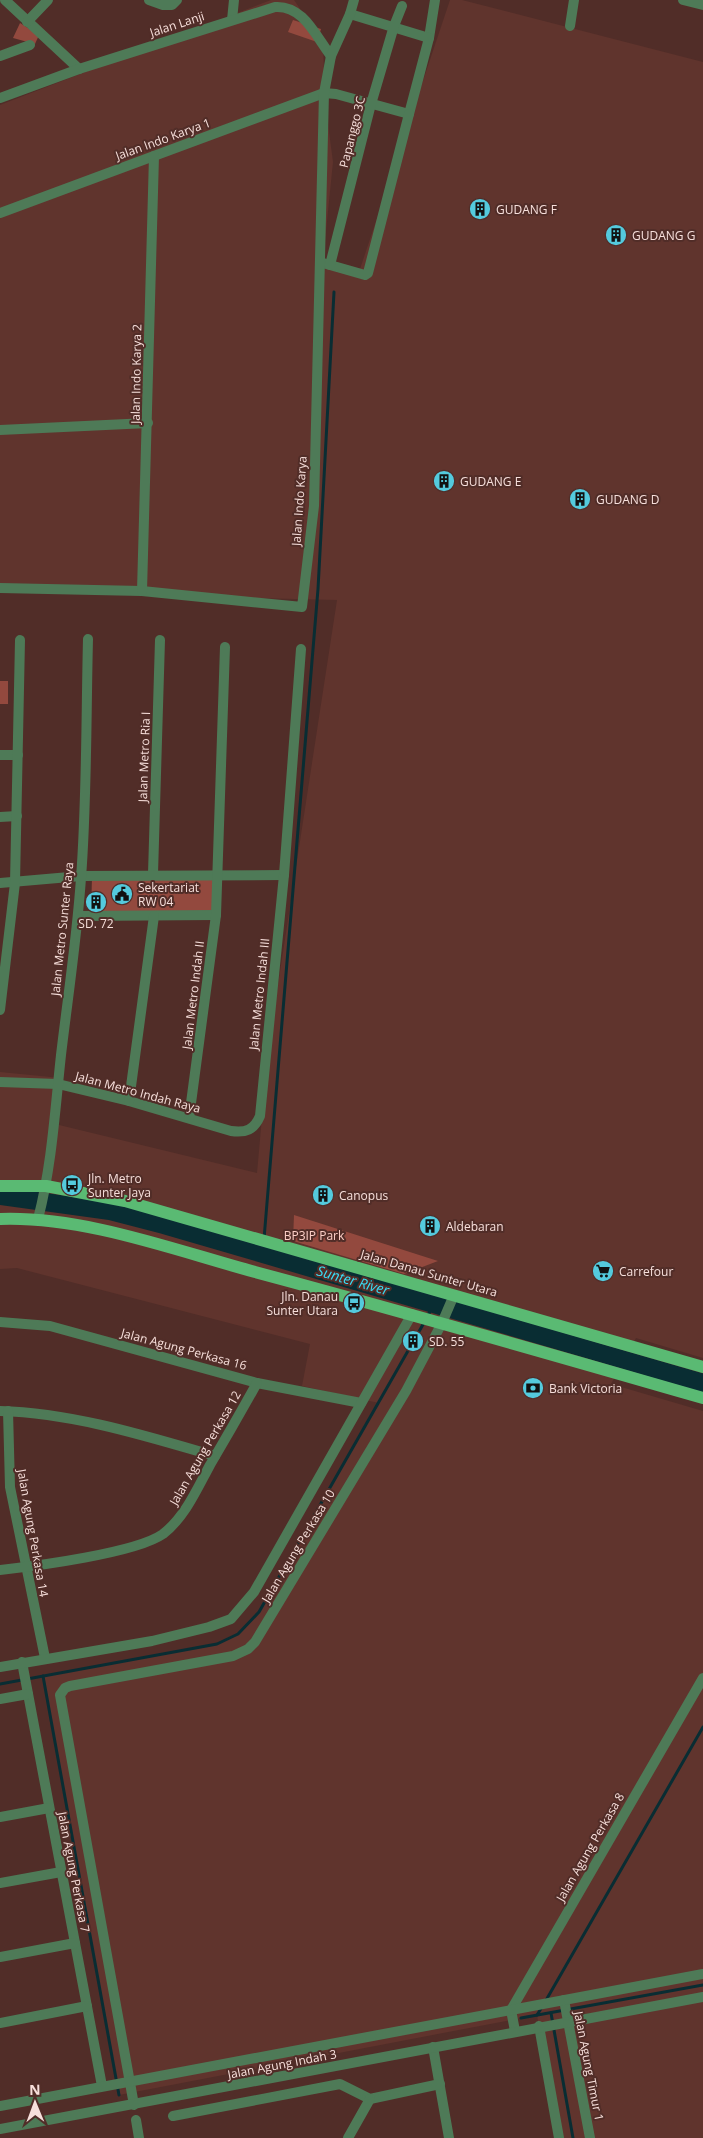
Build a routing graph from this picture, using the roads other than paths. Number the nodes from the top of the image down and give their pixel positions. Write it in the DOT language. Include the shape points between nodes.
graph roads {
  1 [pos="5,0"];
  2 [pos="48,0"];
  3 [pos="149,0"];
  4 [pos="177,0"];
  5 [pos="234,0"];
  6 [pos="354,0"];
  7 [pos="435,0"];
  8 [pos="574,0"];
  9 [pos="683,0"];
  10 [pos="294,4"];
  11 [pos="703,5"];
  12 [pos="402,6"];
  13 [pos="350,14"];
  14 [pos="232,20"];
  15 [pos="26,22"];
  16 [pos="394,26"];
  17 [pos="570,26"];
  18 [pos="429,38"];
  19 [pos="30,45"];
  20 [pos="0,56"];
  21 [pos="330,56"];
  22 [pos="79,69"];
  23 [pos="324,93"];
  24 [pos="0,98"];
  25 [pos="371,104"];
  26 [pos="409,114"];
  27 [pos="154,156"];
  28 [pos="0,213"];
  29 [pos="325,263"];
  30 [pos="148,423"];
  31 [pos="0,430"];
  32 [pos="0,588"];
  33 [pos="142,591"];
  34 [pos="88,639"];
  35 [pos="20,640"];
  36 [pos="160,640"];
  37 [pos="225,647"];
  38 [pos="301,649"];
  39 [pos="18,755"];
  40 [pos="0,756"];
  41 [pos="17,816"];
  42 [pos="0,817"];
  43 [pos="152,874"];
  44 [pos="218,875"];
  45 [pos="284,875"];
  46 [pos="81,876"];
  47 [pos="16,883"];
  48 [pos="0,884"];
  49 [pos="216,915"];
  50 [pos="78,916"];
  51 [pos="154,916"];
  52 [pos="4,948"];
  53 [pos="0,1010"];
  54 [pos="0,1082"];
  55 [pos="58,1084"];
  56 [pos="129,1101"];
  57 [pos="260,1116"];
  58 [pos="189,1118"];
  59 [pos="0,1186"];
  60 [pos="45,1190"];
  61 [pos="39,1215"];
  62 [pos="0,1219"];
  63 [pos="453,1297"];
  64 [pos="414,1315"];
  65 [pos="439,1320"];
  66 [pos="0,1322"];
  67 [pos="703,1367"];
  68 [pos="257,1383"];
  69 [pos="703,1398"];
  70 [pos="361,1403"];
  71 [pos="4,1411"];
  72 [pos="216,1456"];
  73 [pos="26,1567"];
  74 [pos="0,1570"];
  75 [pos="44,1658"];
  76 [pos="22,1666"];
  77 [pos="0,1667"];
  78 [pos="703,1678"];
  79 [pos="70,1686"];
  80 [pos="28,1694"];
  81 [pos="0,1699"];
  82 [pos="49,1808"];
  83 [pos="0,1817"];
  84 [pos="61,1872"];
  85 [pos="0,1883"];
  86 [pos="75,1943"];
  87 [pos="0,1956"];
  88 [pos="703,1974"];
  89 [pos="703,1997"];
  90 [pos="565,2003"];
  91 [pos="87,2006"];
  92 [pos="511,2010"];
  93 [pos="566,2020"];
  94 [pos="0,2023"];
  95 [pos="542,2026"];
  96 [pos="515,2031"];
  97 [pos="433,2047"];
  98 [pos="127,2081"];
  99 [pos="440,2084"];
  100 [pos="104,2086"];
  101 [pos="370,2100"];
  102 [pos="134,2105"];
  103 [pos="0,2106"];
  104 [pos="173,2116"];
  105 [pos="136,2120"];
  106 [pos="3,2132"];
  107 [pos="139,2138"];
  108 [pos="348,2138"];
  109 [pos="449,2138"];
  110 [pos="559,2138"];
  111 [pos="590,2138"];
  1 -- 15 [label="street"];
  2 -- 15 [label="street"];
  3 -- 4 [label="street, Jalan Lanji" via="167,6"];
  5 -- 14 [label="street"];
  6 -- 13 [label="street, Jalan Indo Karya"];
  7 -- 18 [label="street"];
  8 -- 17 [label="street"];
  9 -- 11 [label="street"];
  10 -- 14 [label="street, Jalan Lanji"];
  10 -- 21 [label="street, Jalan Lanji"];
  12 -- 16 [label="street, Papanggo 3C"];
  13 -- 16 [label="street"];
  13 -- 21 [label="street, Jalan Indo Karya"];
  14 -- 22 [label="street, Jalan Lanji"];
  15 -- 22 [label="street"];
  16 -- 18 [label="street"];
  16 -- 25 [label="street, Papanggo 3C"];
  18 -- 26 [label="street"];
  19 -- 20 [label="street"];
  21 -- 23 [label="street, Jalan Indo Karya"];
  22 -- 24 [label="street, Jalan Lanji"];
  23 -- 25 [label="street, Jalan Indo Karya 1"];
  23 -- 27 [label="street, Jalan Indo Karya 1"];
  23 -- 29 [label="street, Jalan Indo Karya"];
  25 -- 26 [label="street, Jalan Indo Karya 1"];
  25 -- 29 [label="street, Papanggo 3C"];
  26 -- 29 [label="street" via="368,273 365,275"];
  27 -- 28 [label="street, Jalan Indo Karya 1"];
  27 -- 30 [label="street, Jalan Indo Karya 2"];
  29 -- 33 [label="street, Jalan Indo Karya" via="314,506 302,608"];
  30 -- 31 [label="street"];
  30 -- 33 [label="street, Jalan Indo Karya 2"];
  32 -- 33 [label="street, Jalan Indo Karya"];
  34 -- 46 [label="street, Jalan Metro Sunter Raya"];
  35 -- 39 [label="street"];
  36 -- 43 [label="street, Jalan Metro Ria I"];
  37 -- 44 [label="street, Jalan Metro Indah II"];
  38 -- 45 [label="street, Jalan Metro Indah III"];
  39 -- 40 [label="street"];
  39 -- 41 [label="street"];
  41 -- 42 [label="street"];
  41 -- 47 [label="street"];
  43 -- 44 [label="street"];
  43 -- 46 [label="street"];
  44 -- 45 [label="street"];
  44 -- 49 [label="street, Jalan Metro Indah II"];
  45 -- 57 [label="street, Jalan Metro Indah III"];
  46 -- 47 [label="street"];
  46 -- 50 [label="street, Jalan Metro Sunter Raya"];
  47 -- 48 [label="street"];
  47 -- 52 [label="street"];
  49 -- 51 [label="street"];
  49 -- 58 [label="street, Jalan Metro Indah II"];
  50 -- 51 [label="street"];
  50 -- 55 [label="street, Jalan Metro Sunter Raya"];
  51 -- 56 [label="street"];
  52 -- 53 [label="street"];
  54 -- 55 [label="street, Jalan Metro Indah Raya"];
  55 -- 56 [label="street, Jalan Metro Indah Raya"];
  55 -- 60 [label="street, Jalan Metro Sunter Raya"];
  56 -- 58 [label="street, Jalan Metro Indah Raya"];
  57 -- 58 [label="street, Jalan Metro Indah Raya" via="256,1125 242,1132"];
  59 -- 60 [label="main road, Jalan Danau Sunter Utara"];
  60 -- 61 [label="street, Jalan Metro Sunter Raya"];
  60 -- 63 [label="main road, Jalan Danau Sunter Utara" via="125,1201"];
  61 -- 62 [label="main road"];
  61 -- 64 [label="main road"];
  63 -- 65 [label="street, Jalan Agung Perkasa 10"];
  63 -- 67 [label="main road, Jalan Danau Sunter Utara"];
  64 -- 65 [label="main road"];
  64 -- 70 [label="street, Jalan Agung Perkasa 10"];
  65 -- 69 [label="main road"];
  65 -- 79 [label="street, Jalan Agung Perkasa 10" via="406,1391 248,1649 233,1656"];
  66 -- 68 [label="street, Jalan Agung Perkasa 16" via="50,1326"];
  68 -- 70 [label="street, Jalan Agung Perkasa 16"];
  68 -- 72 [label="street, Jalan Agung Perkasa 12"];
  70 -- 75 [label="street, Jalan Agung Perkasa 10" via="254,1592 231,1619 152,1641"];
  71 -- 72 [label="street" via="69,1420 155,1438"];
  71 -- 73 [label="street, Jalan Agung Perkasa 14" via="10,1487"];
  72 -- 73 [label="street, Jalan Agung Perkasa 12" via="190,1502 162,1534 147,1542 116,1550"];
  73 -- 74 [label="street, Jalan Agung Perkasa 12"];
  73 -- 75 [label="street, Jalan Agung Perkasa 14"];
  75 -- 76 [label="street, Jalan Agung Perkasa 10"];
  76 -- 77 [label="street, Jalan Agung Perkasa 10"];
  76 -- 80 [label="street, Jalan Agung Perkasa 7"];
  78 -- 92 [label="street, Jalan Agung Perkasa 8"];
  79 -- 98 [label="street, Jalan Agung Perkasa 7" via="62,1691 60,1699"];
  80 -- 81 [label="street"];
  80 -- 82 [label="street, Jalan Agung Perkasa 7"];
  82 -- 83 [label="street"];
  82 -- 84 [label="street, Jalan Agung Perkasa 7"];
  84 -- 85 [label="street"];
  84 -- 86 [label="street, Jalan Agung Perkasa 7"];
  86 -- 87 [label="street"];
  86 -- 91 [label="street, Jalan Agung Perkasa 7"];
  88 -- 90 [label="street, Jalan Agung Indah 3"];
  89 -- 93 [label="street, Jalan Agung Indah 3"];
  90 -- 92 [label="street, Jalan Agung Indah 3"];
  90 -- 93 [label="street, Jalan Agung Timur 1"];
  91 -- 94 [label="street"];
  91 -- 100 [label="street, Jalan Agung Perkasa 7"];
  92 -- 96 [label="street"];
  92 -- 98 [label="street, Jalan Agung Indah 3"];
  93 -- 95 [label="street, Jalan Agung Indah 3"];
  93 -- 111 [label="street, Jalan Agung Timur 1"];
  95 -- 96 [label="street, Jalan Agung Indah 3"];
  95 -- 110 [label="street"];
  96 -- 97 [label="street, Jalan Agung Indah 3"];
  97 -- 99 [label="street"];
  97 -- 102 [label="street, Jalan Agung Indah 3"];
  98 -- 100 [label="street, Jalan Agung Indah 3"];
  98 -- 102 [label="street, Jalan Agung Perkasa 7"];
  99 -- 101 [label="street"];
  99 -- 109 [label="street"];
  100 -- 103 [label="street, Jalan Agung Indah 3"];
  101 -- 104 [label="street" via="340,2084"];
  101 -- 108 [label="street"];
  102 -- 106 [label="street, Jalan Agung Indah 3"];
  105 -- 107 [label="street"];
}
